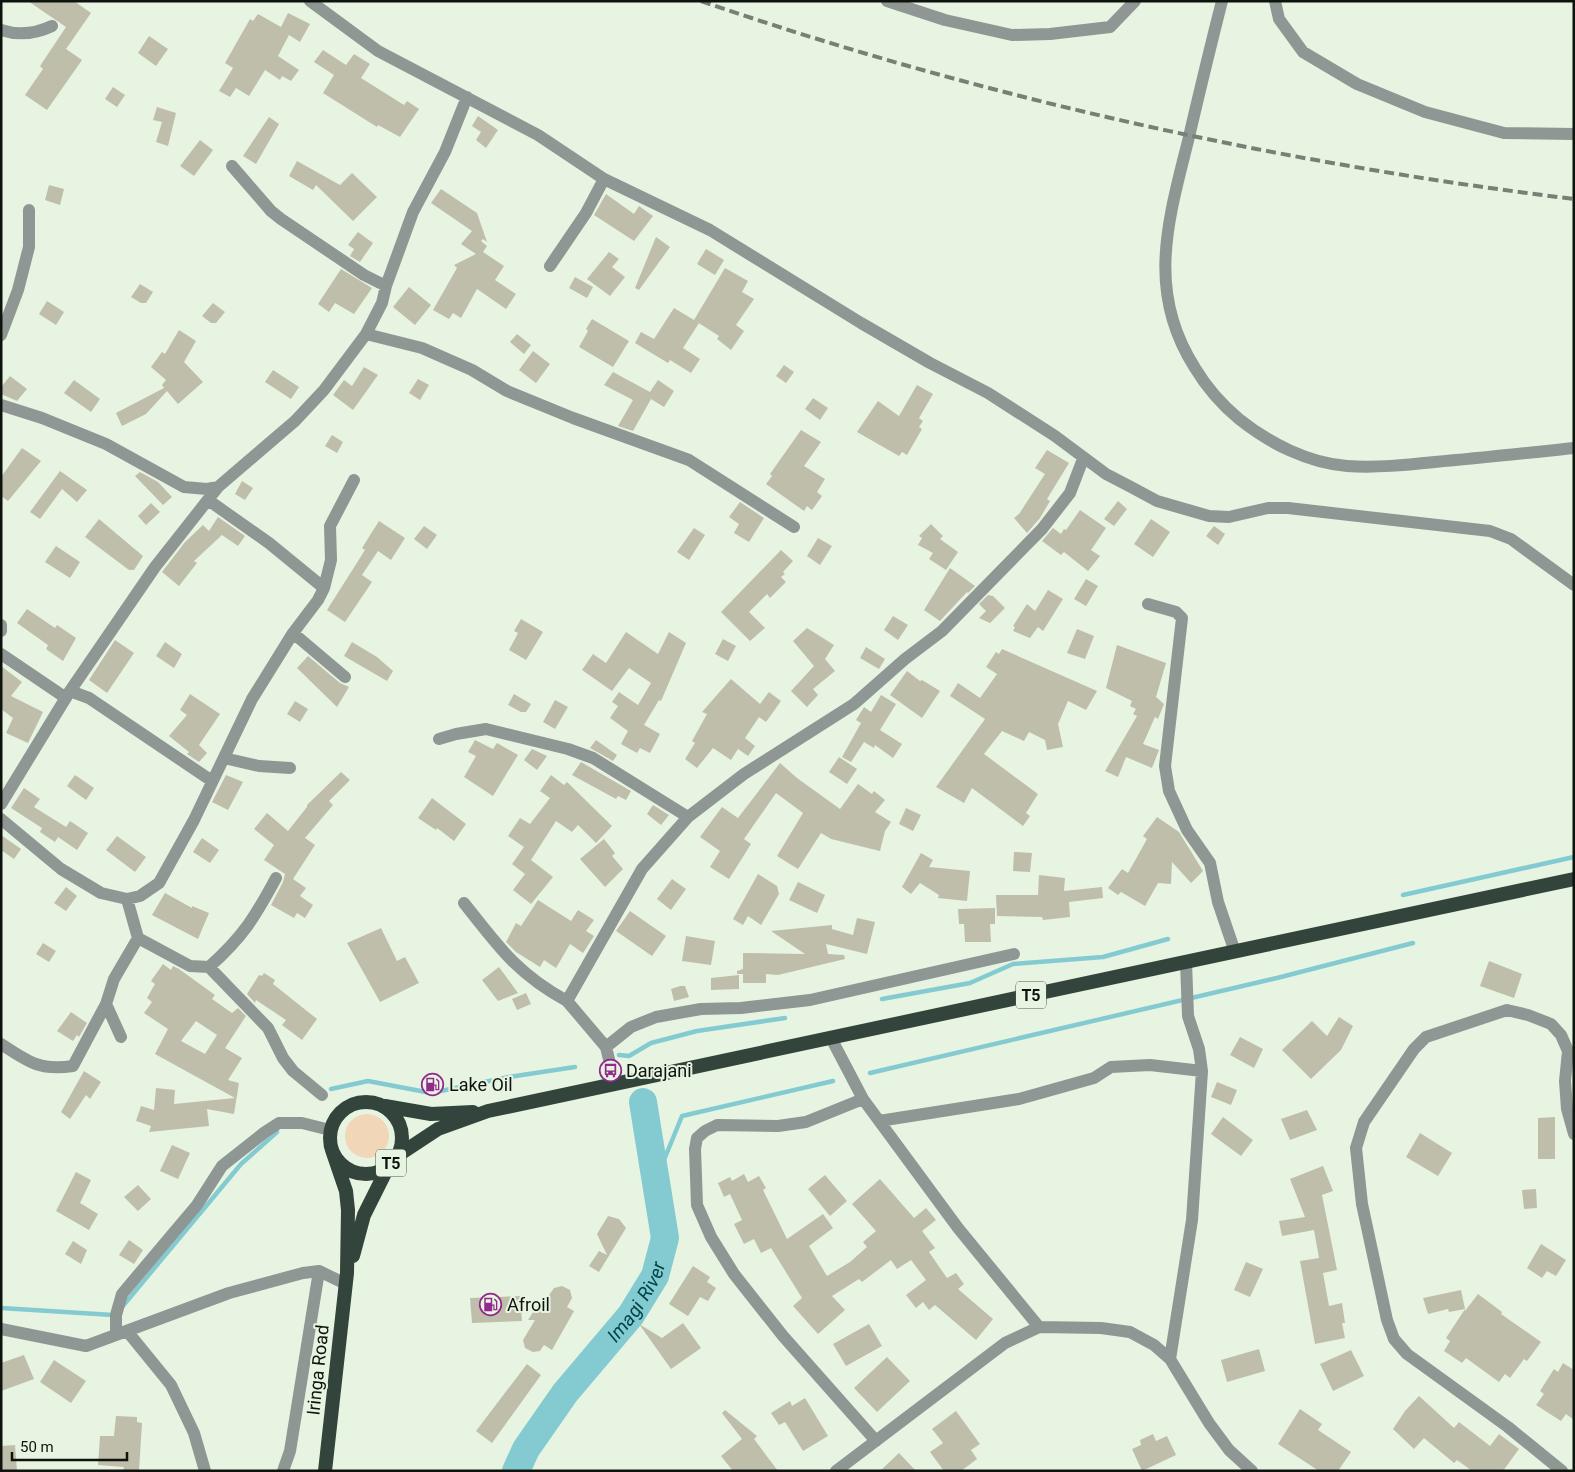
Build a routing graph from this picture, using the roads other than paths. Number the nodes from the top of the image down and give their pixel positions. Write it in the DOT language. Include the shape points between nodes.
graph roads {
  1 [pos="310,1"];
  2 [pos="887,1"];
  3 [pos="1135,1"];
  4 [pos="1222,1"];
  5 [pos="1275,1"];
  6 [pos="52,26"];
  7 [pos="1,30"];
  8 [pos="467,97"];
  9 [pos="1574,134"];
  10 [pos="232,166"];
  11 [pos="604,179"];
  12 [pos="29,210"];
  13 [pos="550,266"];
  14 [pos="386,286"];
  15 [pos="366,334"];
  16 [pos="1,335"];
  17 [pos="1,405"];
  18 [pos="1574,448"];
  19 [pos="1083,459"];
  20 [pos="354,480"];
  21 [pos="218,487"];
  22 [pos="208,500"];
  23 [pos="794,527"];
  24 [pos="1574,585"];
  25 [pos="324,588"];
  26 [pos="1148,604"];
  27 [pos="1,625"];
  28 [pos="1,631"];
  29 [pos="293,633"];
  30 [pos="1,654"];
  31 [pos="345,677"];
  32 [pos="68,694"];
  33 [pos="439,739"];
  34 [pos="224,758"];
  35 [pos="290,768"];
  36 [pos="212,781"];
  37 [pos="1,804"];
  38 [pos="688,817"];
  39 [pos="1,819"];
  40 [pos="276,878"];
  41 [pos="1574,880"];
  42 [pos="127,899"];
  43 [pos="464,903"];
  44 [pos="138,938"];
  45 [pos="1235,952"];
  46 [pos="1014,954"];
  47 [pos="1186,962"];
  48 [pos="209,967"];
  49 [pos="567,1001"];
  50 [pos="106,1004"];
  51 [pos="121,1037"];
  52 [pos="831,1038"];
  53 [pos="1,1044"];
  54 [pos="1571,1046"];
  55 [pos="606,1047"];
  56 [pos="1202,1071"];
  57 [pos="614,1084"];
  58 [pos="322,1095"];
  59 [pos="863,1099"];
  60 [pos="382,1106"];
  61 [pos="488,1111"];
  62 [pos="879,1121"];
  63 [pos="330,1130"];
  64 [pos="1574,1134"];
  65 [pos="332,1150"];
  66 [pos="393,1161"];
  67 [pos="319,1271"];
  68 [pos="347,1278"];
  69 [pos="1039,1327"];
  70 [pos="1,1328"];
  71 [pos="121,1333"];
  72 [pos="1170,1359"];
  73 [pos="876,1441"];
  74 [pos="205,1471"];
  75 [pos="283,1471"];
  76 [pos="325,1471"];
  77 [pos="836,1471"];
  78 [pos="1252,1471"];
  79 [pos="1562,1471"];
  1 -- 8 [label="street" via="378,51"];
  2 -- 3 [label="street" via="945,20 1022,35 1110,27"];
  4 -- 18 [label="street" via="1166,243 1166,299 1174,328 1186,355 1206,386 1225,408 1278,445 1310,458 1346,466 1387,467"];
  5 -- 9 [label="street" via="1279,19 1303,52 1357,84 1424,112 1504,134"];
  6 -- 7 [label="street" via="31,34 12,34"];
  8 -- 11 [label="street" via="538,135"];
  8 -- 14 [label="street" via="445,152 413,212"];
  10 -- 14 [label="street" via="281,219 364,275"];
  11 -- 13 [label="street" via="586,213"];
  11 -- 19 [label="street" via="710,230 869,327 988,393 1055,436"];
  12 -- 16 [label="street" via="29,247 18,290"];
  14 -- 15 [label="street" via="382,303"];
  15 -- 21 [label="street" via="324,390 295,421"];
  15 -- 23 [label="street" via="422,348 573,418 689,460"];
  17 -- 21 [label="street" via="106,444 184,486"];
  19 -- 24 [label="street" via="1157,501 1209,516 1229,518 1268,508 1288,508 1490,531 1511,539"];
  19 -- 38 [label="street" via="1070,493 1042,529 942,631 854,704 744,774"];
  20 -- 25 [label="street" via="330,526 331,560"];
  21 -- 22 [label="street"];
  22 -- 25 [label="street" via="269,543"];
  22 -- 32 [label="street" via="155,567"];
  25 -- 29 [label="street"];
  26 -- 45 [label="street" via="1176,612 1182,618 1166,757 1169,791 1187,830 1210,863 1218,902"];
  27 -- 28 [label="street"];
  29 -- 31 [label="street"];
  29 -- 34 [label="street" via="252,699"];
  30 -- 32 [label="street"];
  32 -- 36 [label="street" via="89,698"];
  32 -- 37 [label="street"];
  33 -- 38 [label="street" via="486,729 568,749 593,758"];
  34 -- 35 [label="street" via="259,766"];
  34 -- 36 [label="street"];
  36 -- 42 [label="street" via="159,883 140,896"];
  38 -- 49 [label="street" via="642,869"];
  39 -- 42 [label="street" via="71,877 101,893"];
  40 -- 48 [label="street" via="249,926"];
  41 -- 45 [label="highway, T5"];
  42 -- 44 [label="street"];
  43 -- 49 [label="street" via="522,972"];
  44 -- 48 [label="street" via="190,966"];
  44 -- 50 [label="street" via="114,979"];
  45 -- 47 [label="highway, T5"];
  46 -- 55 [label="street" via="810,1000 701,1009 656,1018 631,1027"];
  47 -- 52 [label="highway, T5"];
  47 -- 56 [label="street" via="1188,1016 1199,1048"];
  48 -- 58 [label="street" via="268,1028 293,1071"];
  49 -- 55 [label="street"];
  50 -- 51 [label="street"];
  50 -- 53 [label="street" via="73,1066 53,1069 34,1065"];
  52 -- 57 [label="highway, T5"];
  52 -- 59 [label="street"];
  54 -- 64 [label="street" via="1565,1081 1567,1109"];
  54 -- 79 [label="street" via="1550,1024 1507,1010 1426,1037 1414,1049 1364,1122 1356,1148 1362,1204 1394,1339 1408,1354 1494,1416"];
  55 -- 57 [label="street"];
  56 -- 62 [label="street" via="1150,1065 1111,1066 1094,1078 1018,1099"];
  56 -- 72 [label="street" via="1192,1220"];
  57 -- 61 [label="highway, T5"];
  59 -- 62 [label="street"];
  59 -- 73 [label="street" via="806,1122 778,1126 717,1125 697,1138 697,1205 711,1237 734,1274 782,1336"];
  60 -- 61 [label="highway, T5" via="431,1114"];
  60 -- 63 [label="highway, T5" via="365,1102 352,1104 337,1116"];
  60 -- 66 [label="highway, T5" via="400,1127 402,1138"];
  61 -- 66 [label="highway, T5" via="438,1128"];
  62 -- 69 [label="street" via="958,1228"];
  63 -- 65 [label="highway, T5"];
  63 -- 71 [label="street" via="302,1123 279,1123 222,1166 197,1205 122,1294 116,1315"];
  65 -- 66 [label="highway, T5" via="344,1166 360,1173 374,1173"];
  65 -- 68 [label="highway, T5" via="346,1191"];
  66 -- 68 [label="highway, T5" via="364,1216"];
  67 -- 68 [label="street"];
  67 -- 71 [label="street" via="229,1293"];
  67 -- 75 [label="street" via="290,1451"];
  68 -- 76 [label="highway, Iringa Road / T5"];
  69 -- 72 [label="street" via="1130,1332"];
  69 -- 73 [label="street" via="1005,1343"];
  70 -- 71 [label="street" via="86,1346"];
  71 -- 74 [label="street" via="171,1385 194,1433"];
  72 -- 78 [label="street" via="1209,1423 1229,1450"];
  73 -- 77 [label="street"];
}
